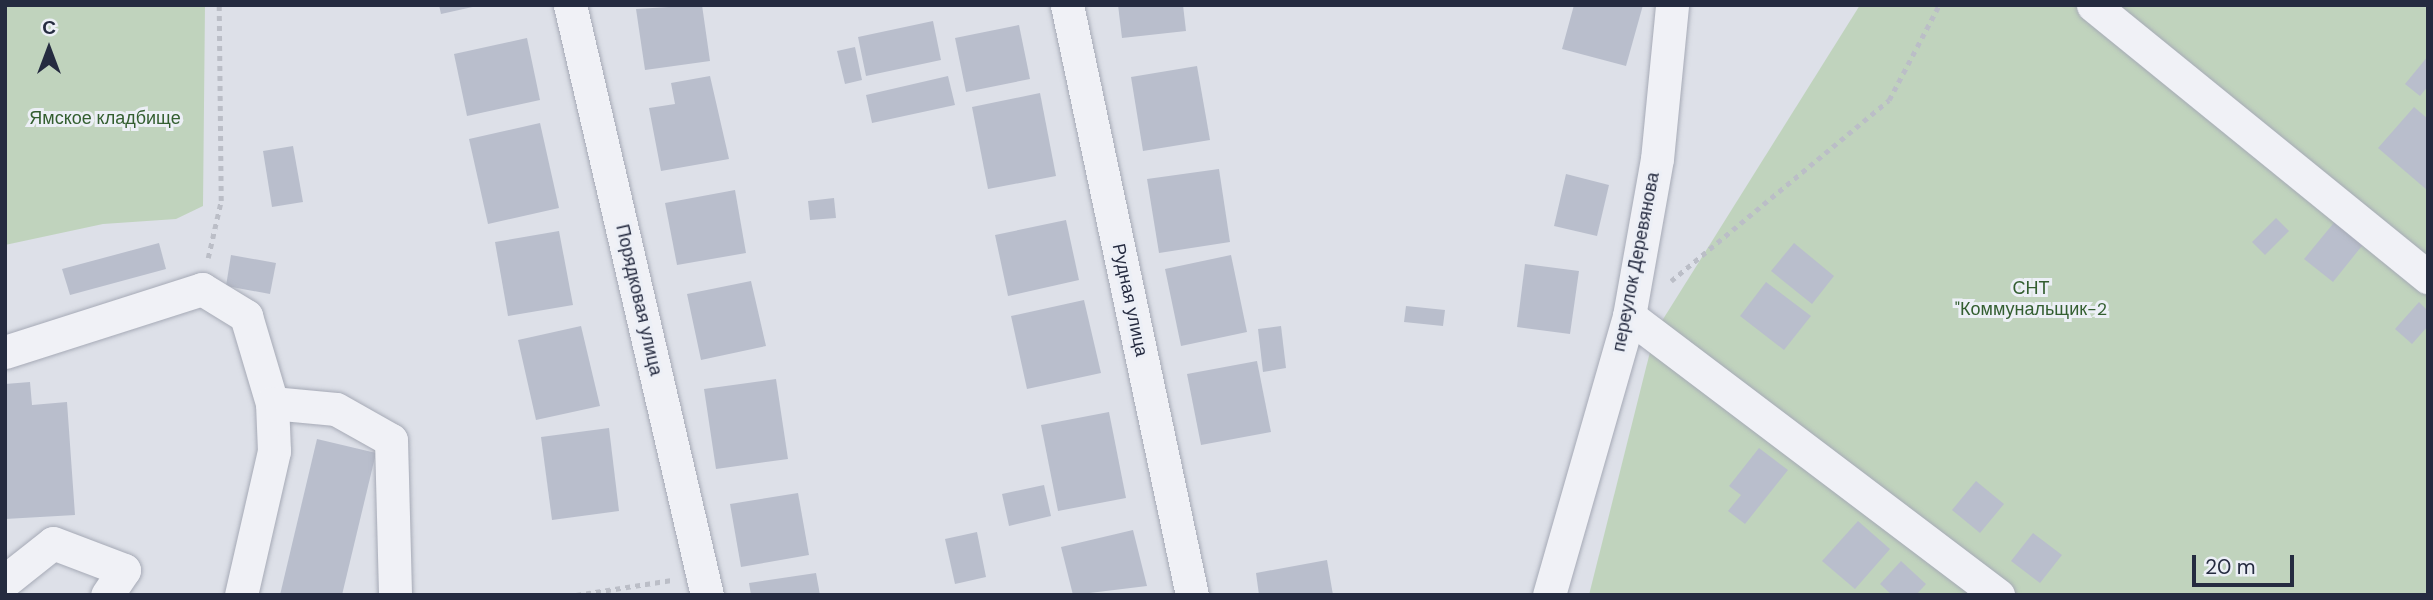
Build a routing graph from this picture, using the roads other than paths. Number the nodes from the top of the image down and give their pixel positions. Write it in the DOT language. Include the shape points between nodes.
graph roads {
  1 [pos="570,5"];
  2 [pos="1067,5"];
  3 [pos="1672,5"];
  4 [pos="2093,5"];
  5 [pos="2428,277"];
  6 [pos="1629,316"];
  7 [pos="5,352"];
  8 [pos="272,403"];
  9 [pos="5,581"];
  10 [pos="705,585"];
  11 [pos="107,595"];
  12 [pos="241,595"];
  13 [pos="396,595"];
  14 [pos="1192,595"];
  15 [pos="1549,595"];
  16 [pos="1998,595"];
  1 -- 10 [label="street, Порядковая улица"];
  2 -- 14 [label="street, Рудная улица"];
  3 -- 6 [label="street, переулок Деревянова" via="1657,159"];
  4 -- 5 [label="street"];
  6 -- 15 [label="street, переулок Деревянова"];
  6 -- 16 [label="street"];
  7 -- 8 [label="street" via="202,289 246,316"];
  8 -- 12 [label="street" via="274,451"];
  8 -- 13 [label="street" via="336,409 391,440"];
  9 -- 11 [label="street" via="53,543 124,570"];
}
